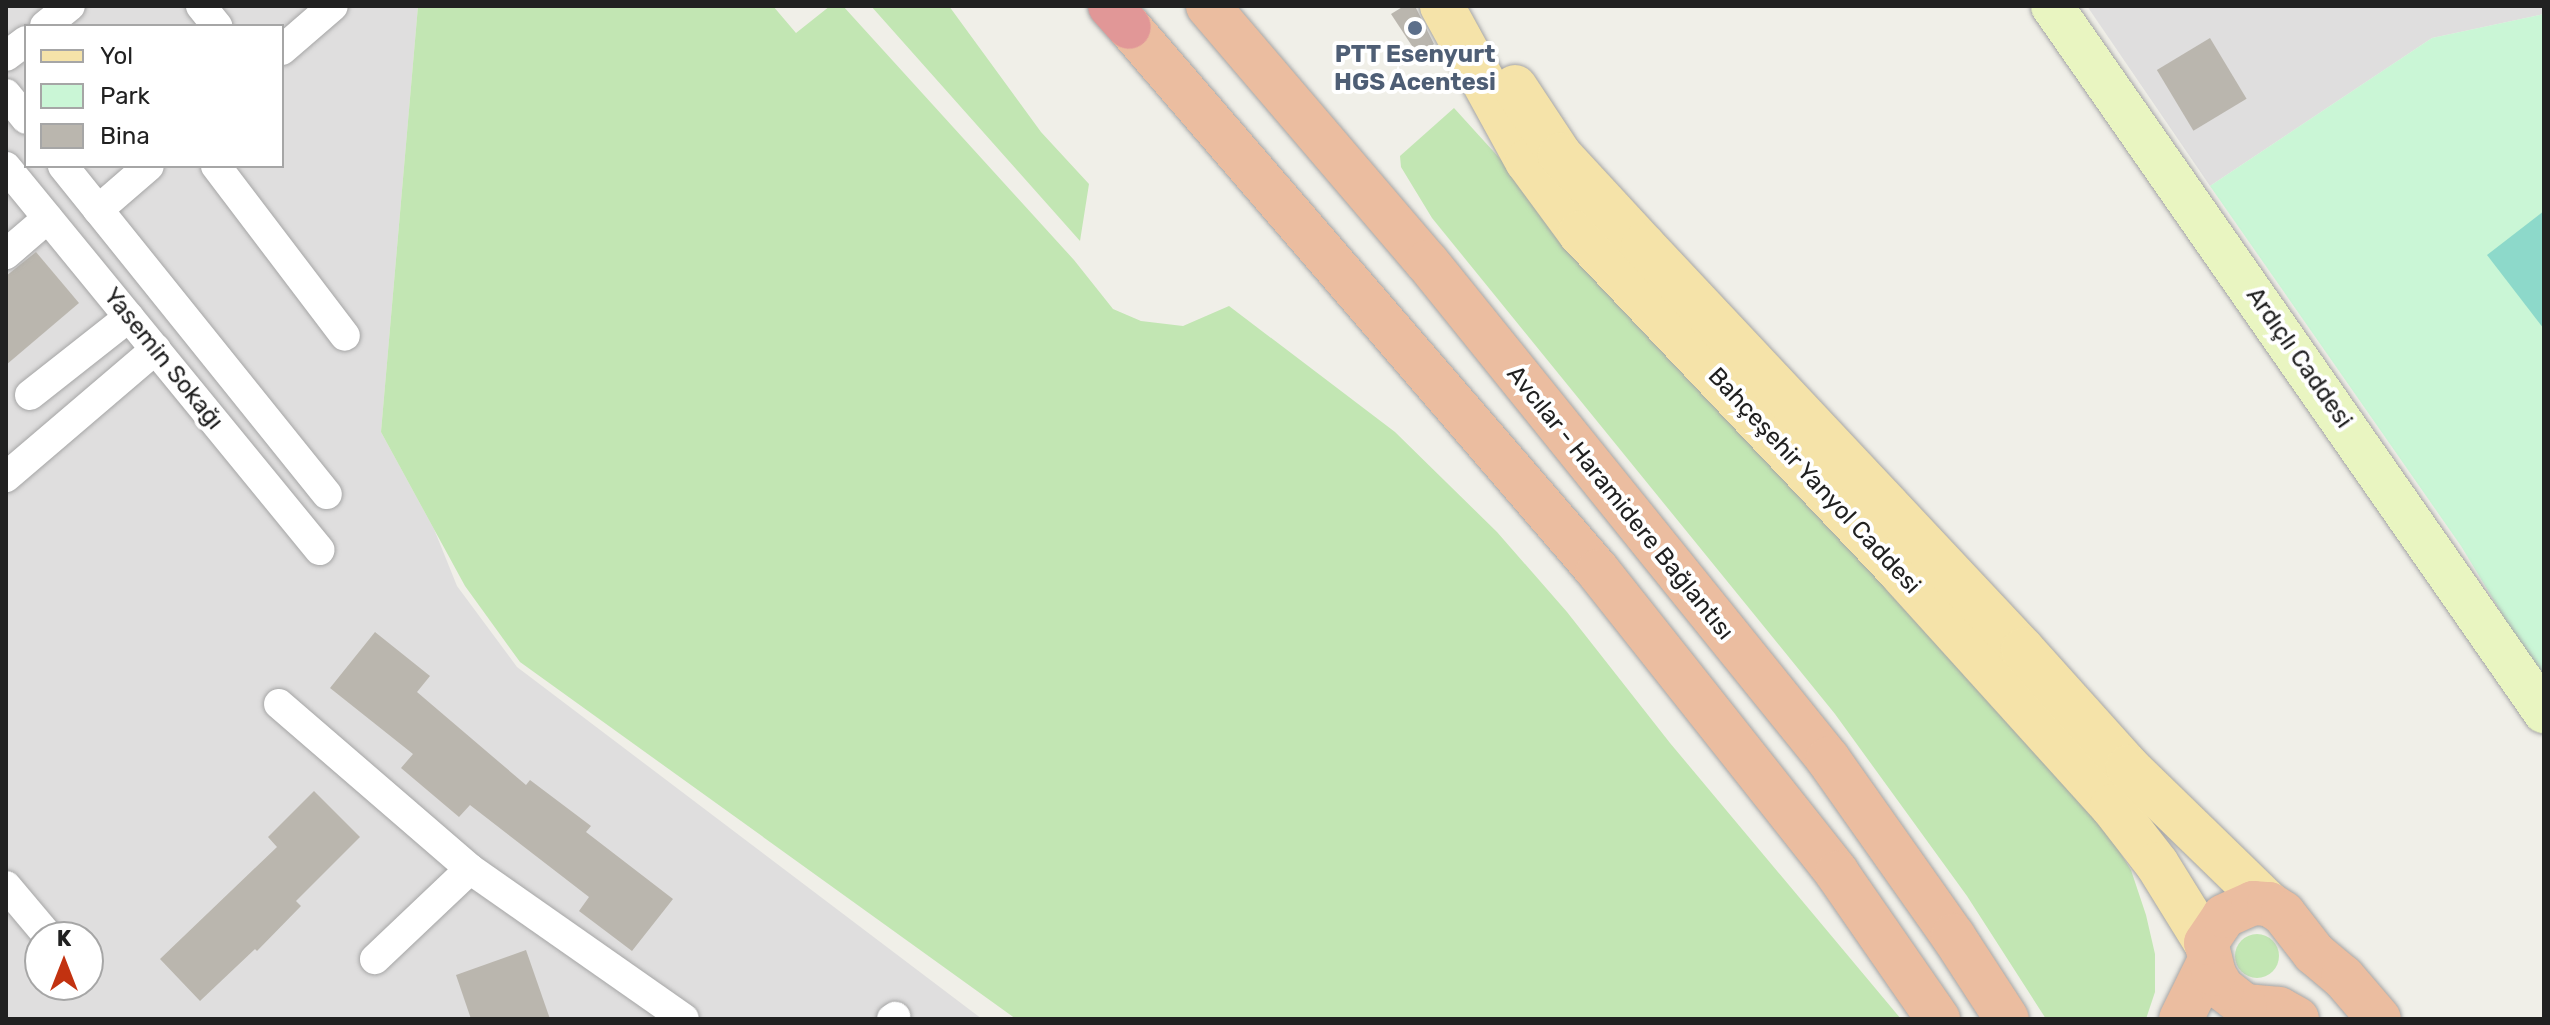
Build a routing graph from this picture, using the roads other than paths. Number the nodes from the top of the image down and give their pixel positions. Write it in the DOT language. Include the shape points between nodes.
graph roads {
  1 [pos="70,6"];
  2 [pos="201,6"];
  3 [pos="333,6"];
  4 [pos="1208,6"];
  5 [pos="1442,6"];
  6 [pos="1472,6"];
  7 [pos="2052,6"];
  8 [pos="1120,16"];
  9 [pos="48,24"];
  10 [pos="215,24"];
  11 [pos="24,42"];
  12 [pos="284,48"];
  13 [pos="6,56"];
  14 [pos="6,94"];
  15 [pos="24,116"];
  16 [pos="6,167"];
  17 [pos="65,168"];
  18 [pos="147,168"];
  19 [pos="218,168"];
  20 [pos="98,210"];
  21 [pos="48,218"];
  22 [pos="6,254"];
  23 [pos="129,317"];
  24 [pos="345,336"];
  25 [pos="156,349"];
  26 [pos="30,395"];
  27 [pos="6,477"];
  28 [pos="327,494"];
  29 [pos="320,550"];
  30 [pos="279,704"];
  31 [pos="2544,712"];
  32 [pos="470,869"];
  33 [pos="6,886"];
  34 [pos="2269,904"];
  35 [pos="36,921"];
  36 [pos="2208,951"];
  37 [pos="2314,953"];
  38 [pos="375,959"];
  39 [pos="2272,1014"];
  40 [pos="684,1019"];
  41 [pos="1938,1019"];
  42 [pos="2007,1019"];
  43 [pos="2181,1019"];
  44 [pos="2379,1019"];
  1 -- 9 [label="street"];
  2 -- 10 [label="street"];
  3 -- 12 [label="street"];
  4 -- 42 [label="highway, Avcılar - Haramidere Bağlantısı" via="1427,262 1828,759"];
  5 -- 36 [label="main road, Bahçeşehir Yanyol Caddesi" via="1527,161 1580,233 1903,575 2112,806 2157,864"];
  6 -- 34 [label="main road, Bahçeşehir Yanyol Caddesi" via="1515,88 1560,155 2128,767"];
  7 -- 31 [label="main road, Ardıçlı Caddesi"];
  8 -- 41 [label="highway" via="1598,571 1837,873"];
  11 -- 13 [label="street"];
  14 -- 15 [label="street"];
  16 -- 21 [label="street, Yasemin Sokağı"];
  17 -- 20 [label="street, Yasemin Sokağı"];
  18 -- 20 [label="street"];
  19 -- 24 [label="street"];
  20 -- 28 [label="street, Yasemin Sokağı"];
  21 -- 22 [label="street"];
  21 -- 23 [label="street, Yasemin Sokağı"];
  23 -- 25 [label="street, Yasemin Sokağı"];
  23 -- 26 [label="street"];
  25 -- 27 [label="street"];
  25 -- 29 [label="street, Yasemin Sokağı"];
  30 -- 32 [label="street"];
  32 -- 38 [label="street"];
  32 -- 40 [label="street"];
  33 -- 35 [label="street"];
  34 -- 36 [label="highway" via="2238,907 2224,916"];
  34 -- 37 [label="highway" via="2283,913"];
  36 -- 39 [label="highway" via="2222,988 2245,1006"];
  36 -- 43 [label="highway"];
  37 -- 39 [label="highway" via="2302,985"];
  37 -- 44 [label="highway"];
}
